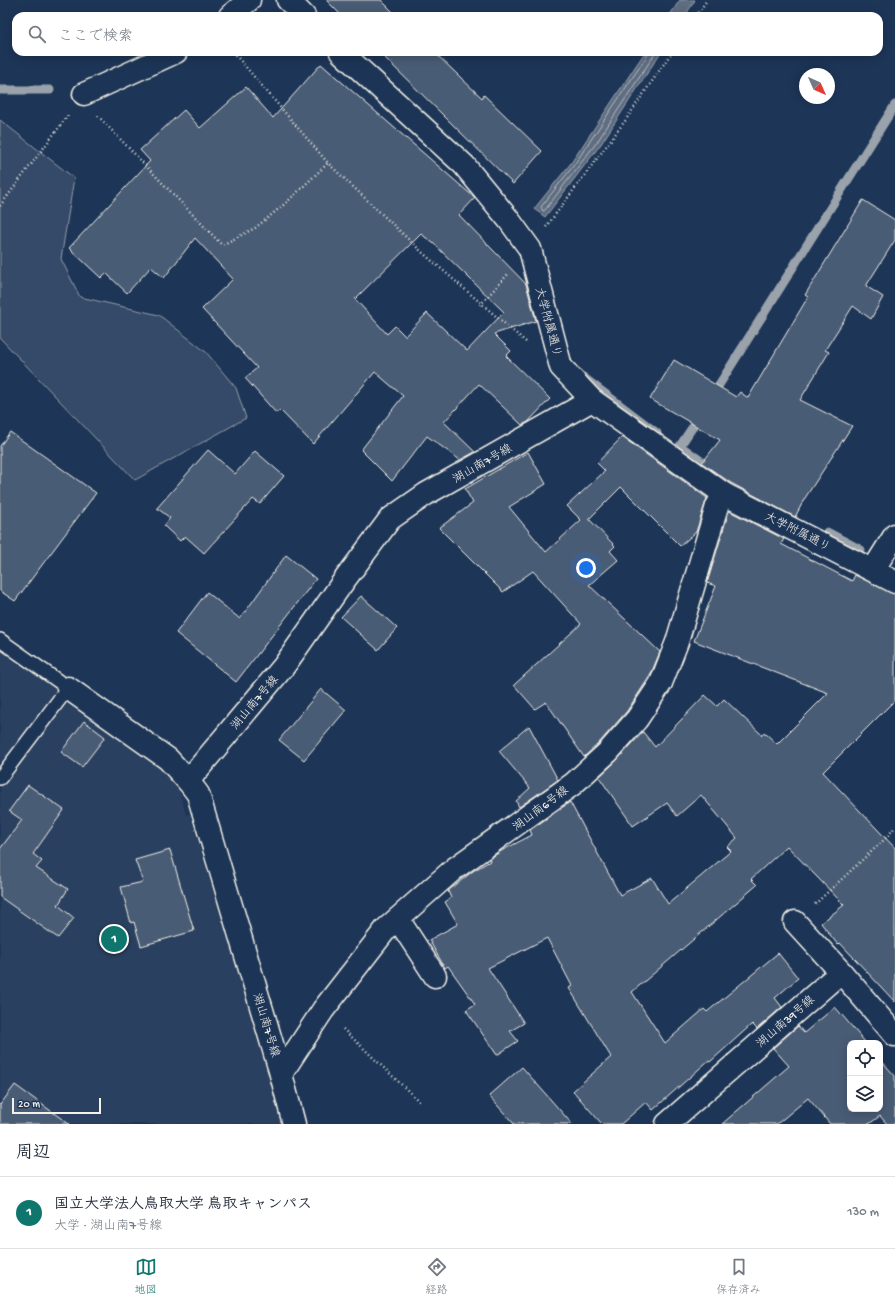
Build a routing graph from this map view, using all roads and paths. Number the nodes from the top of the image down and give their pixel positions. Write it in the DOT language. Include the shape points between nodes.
graph roads {
  1 [pos="249,0"];
  2 [pos="288,0"];
  3 [pos="707,0"];
  4 [pos="235,12"];
  5 [pos="300,12"];
  6 [pos="699,12"];
  7 [pos="167,56"];
  8 [pos="236,56"];
  9 [pos="345,56"];
  10 [pos="669,56"];
  11 [pos="86,93"];
  12 [pos="328,163"];
  13 [pos="0,206"];
  14 [pos="530,249"];
  15 [pos="480,305"];
  16 [pos="527,343"];
  17 [pos="592,400"];
  18 [pos="724,494"];
  19 [pos="895,535"];
  20 [pos="873,570"];
  21 [pos="895,582"];
  22 [pos="0,640"];
  23 [pos="68,688"];
  24 [pos="0,778"];
  25 [pos="188,781"];
  26 [pos="895,827"];
  27 [pos="398,919"];
  28 [pos="795,922"];
  29 [pos="841,972"];
  30 [pos="435,976"];
  31 [pos="323,1010"];
  32 [pos="895,1035"];
  33 [pos="281,1074"];
  34 [pos="421,1103"];
  35 [pos="294,1124"];
  36 [pos="667,1124"];
  1 -- 4 [label="street"];
  2 -- 5 [label="street"];
  3 -- 6 [label="path"];
  7 -- 11 [label="street"];
  8 -- 12 [label="path"];
  9 -- 14 [label="street, 大学附属通り" via="464,165"];
  10 -- 14 [label="path" via="625,121"];
  11 -- 12 [label="path" via="103,123 222,245 255,228"];
  11 -- 13 [label="path"];
  12 -- 15 [label="path"];
  14 -- 15 [label="path"];
  14 -- 17 [label="street, 大学附属通り" via="561,367"];
  15 -- 16 [label="path"];
  17 -- 18 [label="street, 大学附属通り"];
  17 -- 25 [label="street, 湖山南7号線" via="426,494 390,519 284,666"];
  18 -- 20 [label="street, 大学附属通り"];
  18 -- 27 [label="street, 湖山南6号線" via="717,506 675,648 661,683 637,719 608,752 573,784 454,869"];
  19 -- 20 [label="street"];
  20 -- 21 [label="street, 大学附属通り"];
  22 -- 23 [label="lane"];
  23 -- 24 [label="lane"];
  23 -- 25 [label="street" via="168,759"];
  25 -- 33 [label="street, 湖山南7号線" via="198,794"];
  26 -- 28 [label="path"];
  27 -- 30 [label="street"];
  27 -- 31 [label="street, 湖山南6号線" via="386,929"];
  28 -- 29 [label="street"];
  29 -- 32 [label="street"];
  29 -- 36 [label="street, 湖山南39号線"];
  31 -- 33 [label="street, 湖山南6号線"];
  31 -- 34 [label="path"];
  33 -- 35 [label="street, 湖山南7号線"];
}
